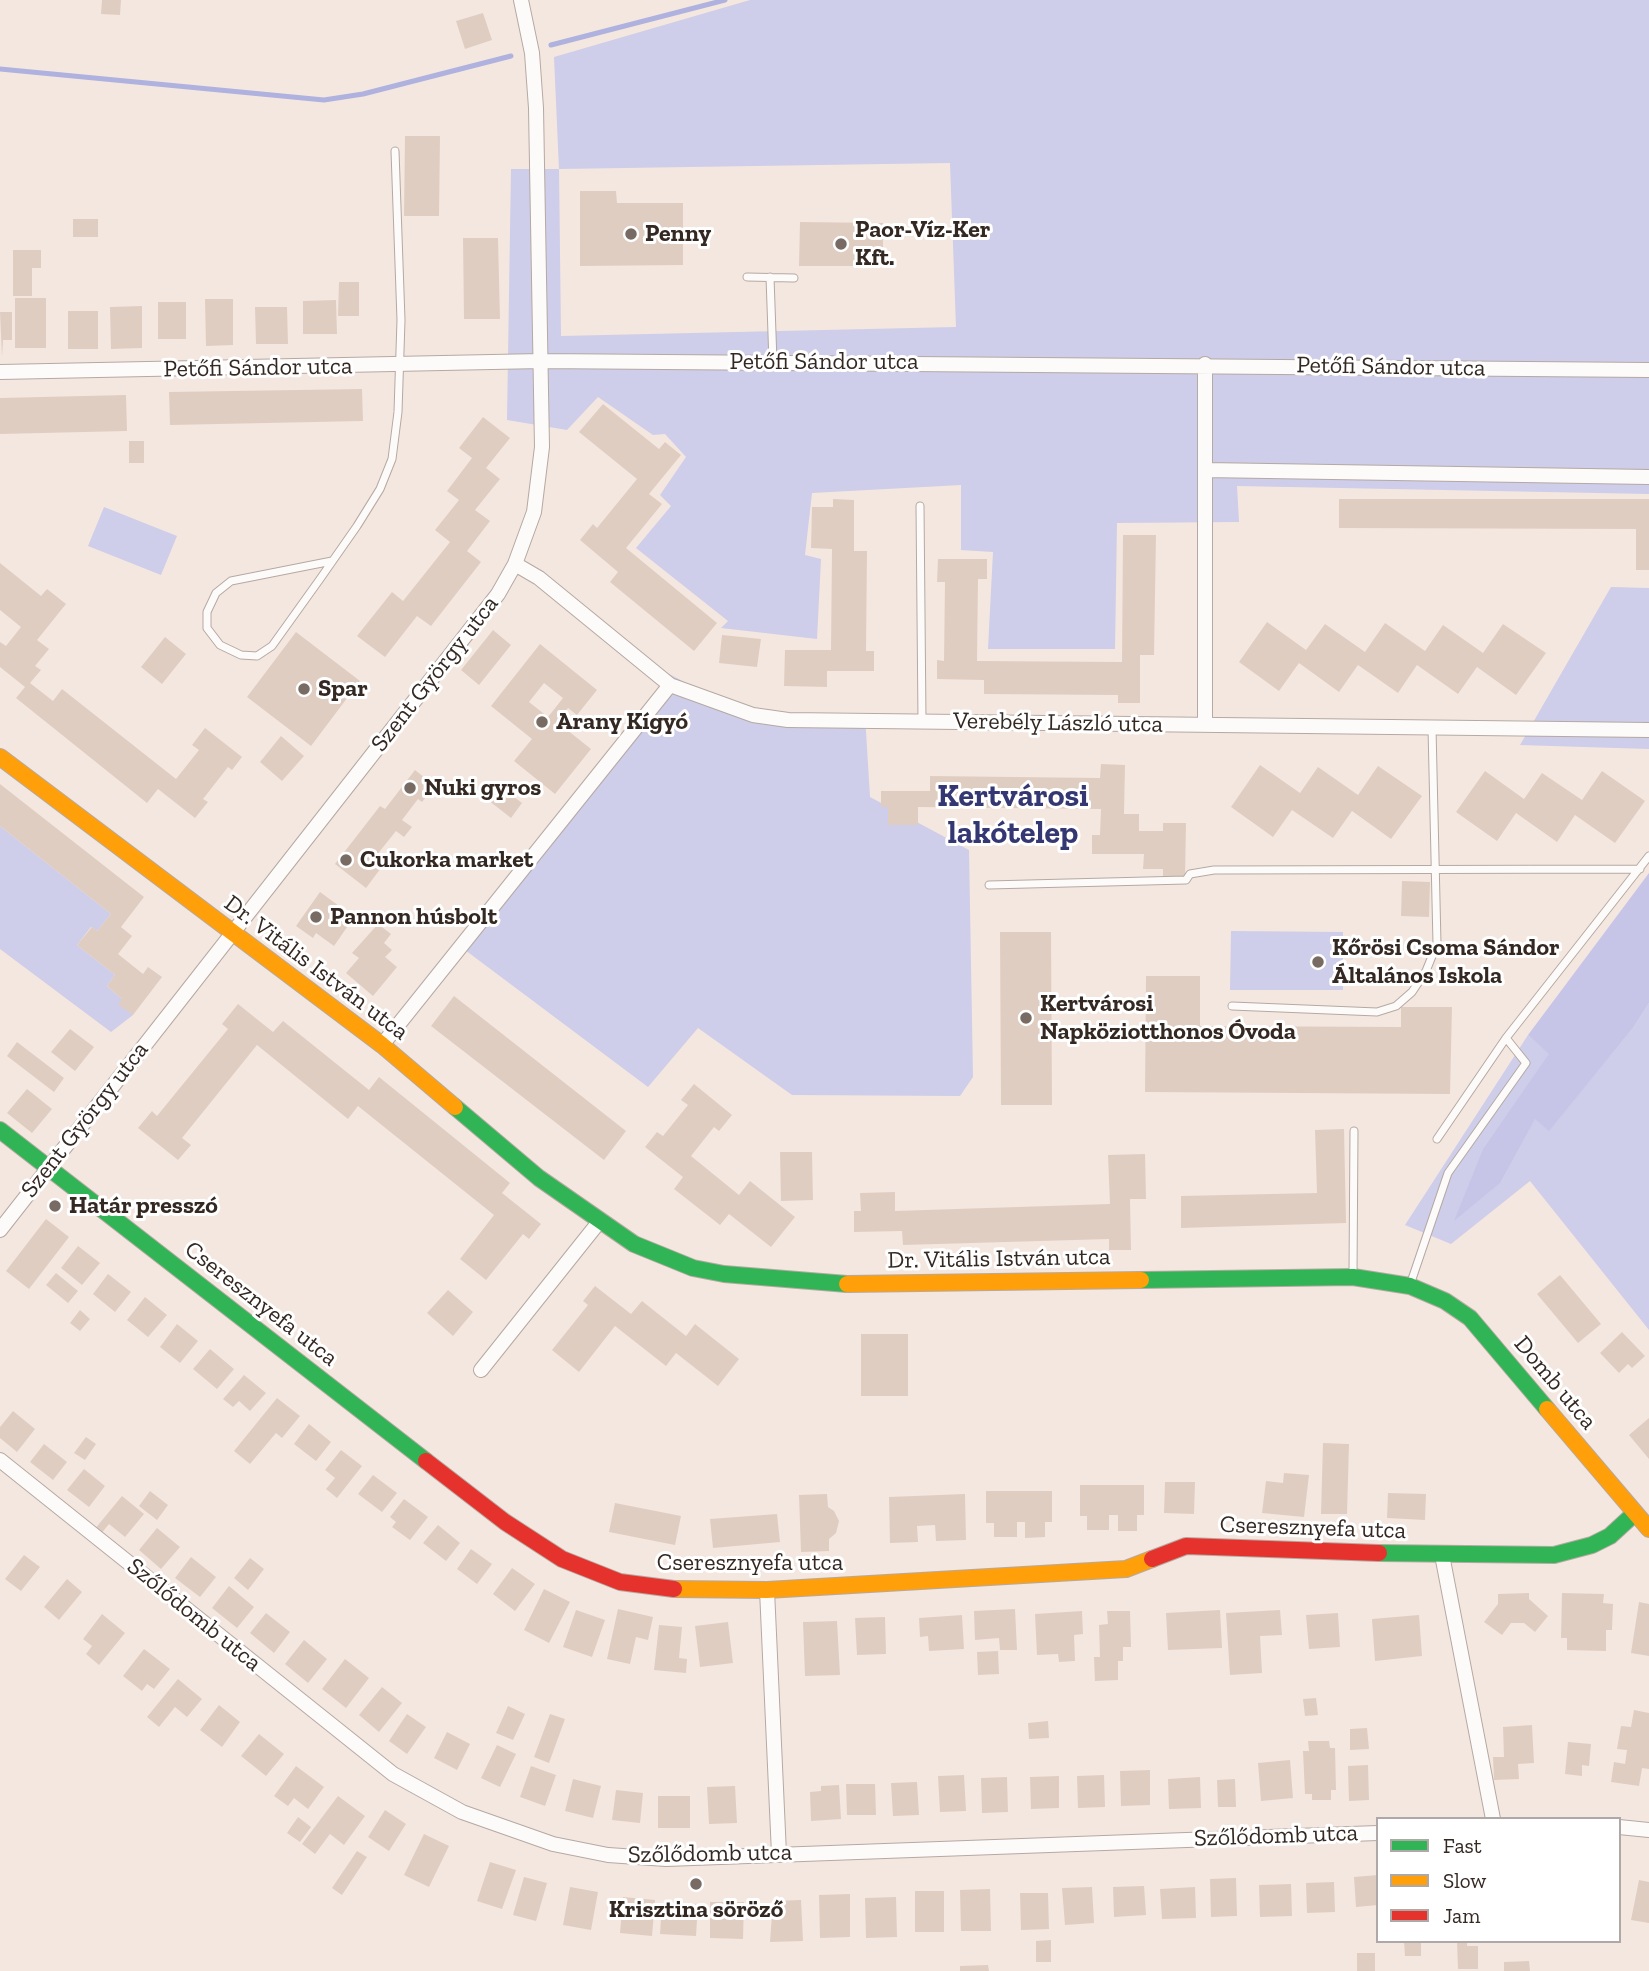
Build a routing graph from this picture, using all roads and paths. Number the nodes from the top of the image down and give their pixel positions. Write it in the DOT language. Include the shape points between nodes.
graph roads {
  1 [pos="521,0"];
  2 [pos="395,151"];
  3 [pos="747,277"];
  4 [pos="770,277"];
  5 [pos="794,278"];
  6 [pos="541,360"];
  7 [pos="773,362"];
  8 [pos="1205,364"];
  9 [pos="399,366"];
  10 [pos="1649,370"];
  11 [pos="0,372"];
  12 [pos="1205,470"];
  13 [pos="1649,477"];
  14 [pos="920,506"];
  15 [pos="332,561"];
  16 [pos="515,564"];
  17 [pos="670,685"];
  18 [pos="922,721"];
  19 [pos="1205,725"];
  20 [pos="1432,728"];
  21 [pos="1649,730"];
  22 [pos="0,757"];
  23 [pos="1649,856"];
  24 [pos="1437,869"];
  25 [pos="1640,869"];
  26 [pos="989,885"];
  27 [pos="232,931"];
  28 [pos="1232,1006"];
  29 [pos="1506,1038"];
  30 [pos="382,1045"];
  31 [pos="0,1130"];
  32 [pos="1354,1131"];
  33 [pos="1437,1139"];
  34 [pos="47,1167"];
  35 [pos="599,1223"];
  36 [pos="0,1230"];
  37 [pos="1353,1277"];
  38 [pos="1410,1286"];
  39 [pos="481,1370"];
  40 [pos="0,1460"];
  41 [pos="1634,1514"];
  42 [pos="1649,1529"];
  43 [pos="1442,1555"];
  44 [pos="767,1590"];
  45 [pos="1493,1817"];
  46 [pos="1621,1827"];
  47 [pos="1649,1830"];
  48 [pos="1376,1832"];
  49 [pos="779,1854"];
  1 -- 6 [label="street, Szent György utca" via="533,53"];
  2 -- 9 [label="lane"];
  3 -- 4 [label="lane"];
  4 -- 5 [label="lane"];
  4 -- 7 [label="lane"];
  6 -- 7 [label="street, Petőfi Sándor utca"];
  6 -- 9 [label="street, Petőfi Sándor utca"];
  6 -- 16 [label="street, Szent György utca" via="541,481"];
  7 -- 8 [label="street, Petőfi Sándor utca"];
  8 -- 10 [label="street, Petőfi Sándor utca"];
  8 -- 12 [label="street"];
  9 -- 11 [label="street, Petőfi Sándor utca"];
  9 -- 15 [label="lane" via="391,459 380,489"];
  12 -- 13 [label="street"];
  12 -- 19 [label="street"];
  14 -- 18 [label="lane"];
  15 -- 15 [label="lane" via="272,646 257,656 241,655 220,645 207,628 207,612 216,593 231,581"];
  16 -- 17 [label="street, Verebély László utca" via="539,578"];
  16 -- 27 [label="street, Szent György utca" via="498,594"];
  17 -- 18 [label="street, Verebély László utca" via="753,715 788,720"];
  17 -- 30 [label="street"];
  18 -- 19 [label="street, Verebély László utca"];
  19 -- 20 [label="street, Verebély László utca"];
  20 -- 21 [label="street, Verebély László utca"];
  20 -- 24 [label="lane"];
  22 -- 27 [label="street, Dr. Vitális István utca"];
  23 -- 25 [label="lane"];
  24 -- 25 [label="lane"];
  24 -- 26 [label="lane" via="1214,870 1190,874 1186,880"];
  24 -- 28 [label="lane" via="1435,953 1412,992 1396,1006 1377,1012"];
  25 -- 29 [label="lane"];
  27 -- 30 [label="street, Dr. Vitális István utca"];
  27 -- 34 [label="street, Szent György utca"];
  29 -- 33 [label="lane"];
  29 -- 38 [label="lane" via="1526,1063 1448,1173"];
  30 -- 35 [label="street, Dr. Vitális István utca"];
  31 -- 34 [label="street, Cseresznyefa utca"];
  32 -- 37 [label="lane"];
  34 -- 36 [label="street, Szent György utca"];
  34 -- 44 [label="street, Cseresznyefa utca" via="505,1522 562,1559 591,1573 654,1588"];
  35 -- 37 [label="street, Dr. Vitális István utca" via="634,1244 692,1268 821,1284"];
  35 -- 39 [label="street"];
  37 -- 38 [label="street, Dr. Vitális István utca"];
  38 -- 41 [label="street, Domb utca" via="1470,1318"];
  40 -- 49 [label="street, Szőlődomb utca" via="393,1774 426,1794 506,1829 608,1855 666,1859"];
  41 -- 42 [label="street, Domb utca"];
  41 -- 43 [label="street, Cseresznyefa utca" via="1610,1536 1574,1551"];
  43 -- 44 [label="street, Cseresznyefa utca" via="1186,1546 1126,1569"];
  43 -- 45 [label="street"];
  44 -- 49 [label="street"];
  46 -- 47 [label="street"];
  48 -- 49 [label="street, Szőlődomb utca"];
}
